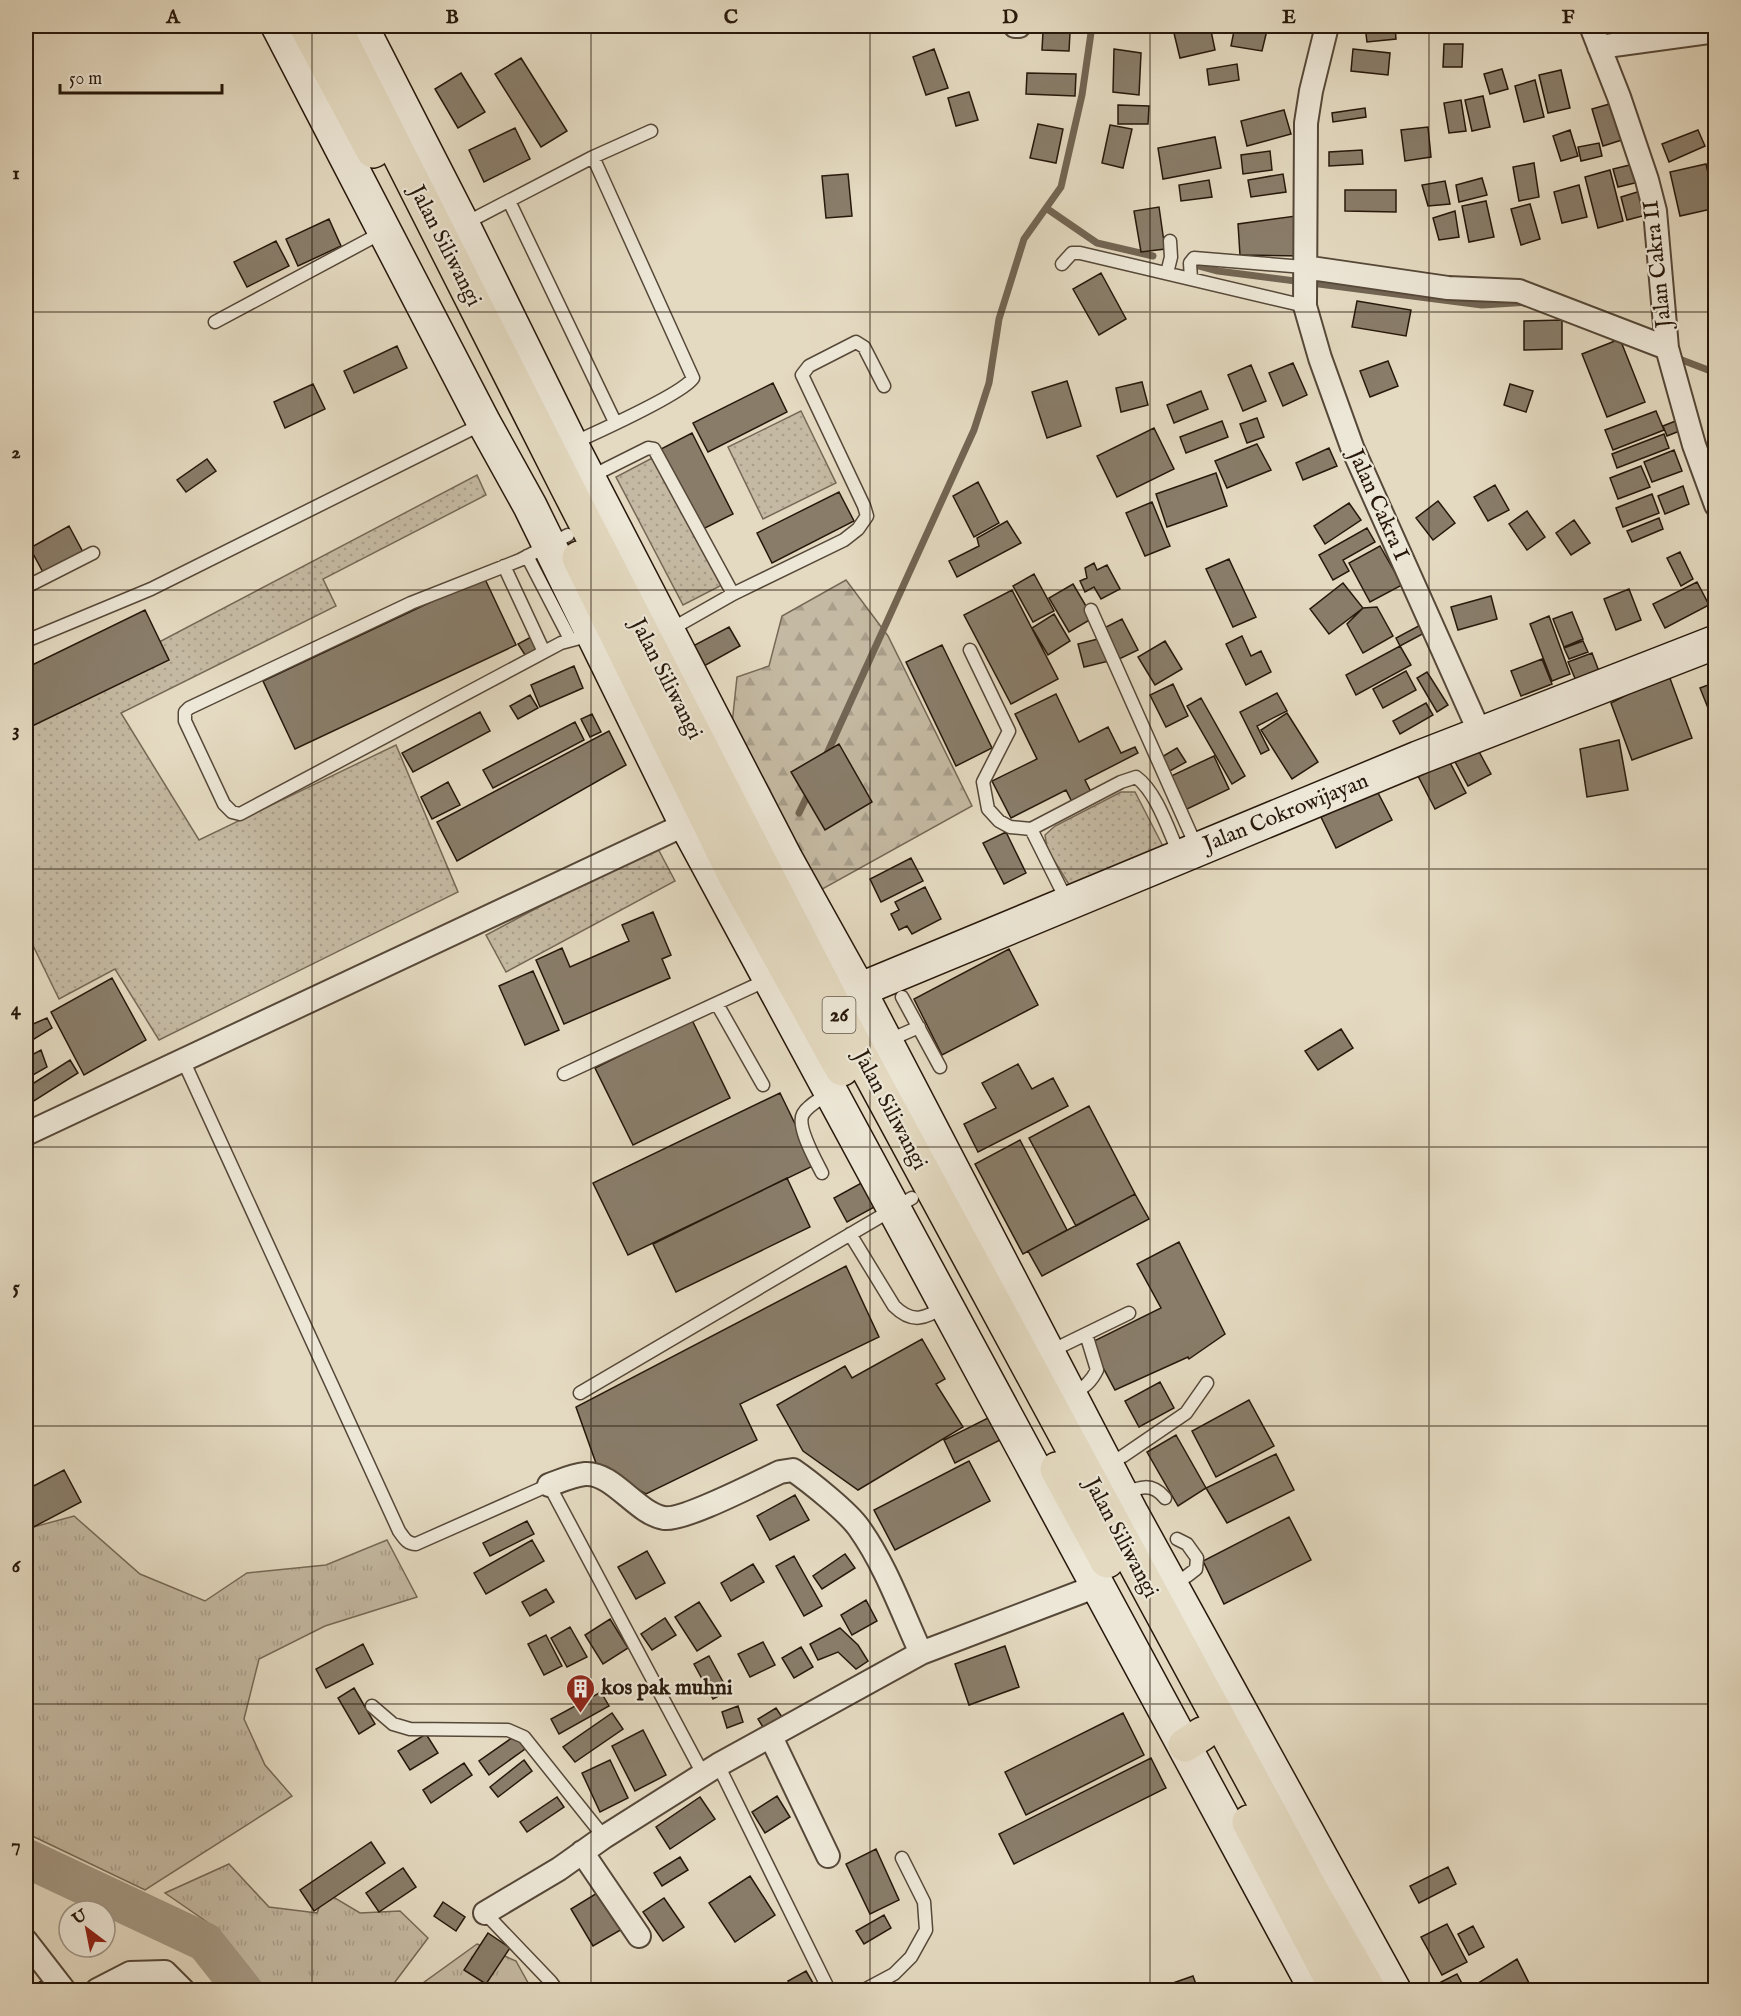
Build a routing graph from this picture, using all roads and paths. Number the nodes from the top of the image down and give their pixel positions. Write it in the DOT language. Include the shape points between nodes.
graph roads {
  1 [pos="1327,26"];
  2 [pos="1591,26"];
  3 [pos="290,27"];
  4 [pos="353,28"];
  5 [pos="1716,31"];
  6 [pos="1599,47"];
  7 [pos="651,131"];
  8 [pos="593,157"];
  9 [pos="509,201"];
  10 [pos="463,225"];
  11 [pos="384,231"];
  12 [pos="1170,241"];
  13 [pos="1062,264"];
  14 [pos="1190,271"];
  15 [pos="1167,273"];
  16 [pos="474,275"];
  17 [pos="1305,286"];
  18 [pos="214,322"];
  19 [pos="1669,353"];
  20 [pos="884,386"];
  21 [pos="615,422"];
  22 [pos="484,423"];
  23 [pos="571,444"];
  24 [pos="578,482"];
  25 [pos="1716,505"];
  26 [pos="548,546"];
  27 [pos="93,554"];
  28 [pos="504,566"];
  29 [pos="26,587"];
  30 [pos="733,594"];
  31 [pos="1091,610"];
  32 [pos="592,633"];
  33 [pos="658,636"];
  34 [pos="26,640"];
  35 [pos="1716,642"];
  36 [pos="970,650"];
  37 [pos="544,652"];
  38 [pos="1480,733"];
  39 [pos="686,824"];
  40 [pos="1031,829"];
  41 [pos="1189,852"];
  42 [pos="1069,903"];
  43 [pos="778,974"];
  44 [pos="859,990"];
  45 [pos="902,997"];
  46 [pos="717,1004"];
  47 [pos="919,1027"];
  48 [pos="886,1041"];
  49 [pos="183,1060"];
  50 [pos="940,1067"];
  51 [pos="564,1074"];
  52 [pos="764,1085"];
  53 [pos="831,1092"];
  54 [pos="26,1134"];
  55 [pos="822,1173"];
  56 [pos="903,1204"];
  57 [pos="850,1234"];
  58 [pos="946,1305"];
  59 [pos="1129,1313"];
  60 [pos="1086,1334"];
  61 [pos="1049,1352"];
  62 [pos="1207,1383"];
  63 [pos="580,1393"];
  64 [pos="1070,1395"];
  65 [pos="1106,1464"];
  66 [pos="549,1485"];
  67 [pos="1165,1498"];
  68 [pos="1113,1500"];
  69 [pos="1177,1539"];
  70 [pos="1172,1584"];
  71 [pos="1097,1586"];
  72 [pos="921,1653"];
  73 [pos="1193,1694"];
  74 [pos="372,1706"];
  75 [pos="771,1737"];
  76 [pos="1193,1740"];
  77 [pos="710,1770"];
  78 [pos="604,1837"];
  79 [pos="582,1852"];
  80 [pos="828,1856"];
  81 [pos="902,1858"];
  82 [pos="1258,1862"];
  83 [pos="485,1913"];
  84 [pos="639,1936"];
  85 [pos="26,1941"];
  86 [pos="64,1990"];
  87 [pos="97,1990"];
  88 [pos="183,1990"];
  89 [pos="557,1990"];
  90 [pos="829,1990"];
  91 [pos="864,1990"];
  92 [pos="1316,1990"];
  93 [pos="1337,1990"];
  94 [pos="1369,1990"];
  95 [pos="1394,1990"];
  1 -- 17 [label="street, Jalan Cakra I" via="1306,123"];
  2 -- 6 [label="street, Jalan Cakra II"];
  3 -- 11 [label="street"];
  3 -- 26 [label="highway, Jalan Siliwangi / 26" via="419,236"];
  4 -- 10 [label="street"];
  4 -- 16 [label="highway, Jalan Siliwangi / 26"];
  5 -- 6 [label="street"];
  6 -- 19 [label="street, Jalan Cakra II" via="1632,133 1655,211"];
  7 -- 8 [label="lane"];
  8 -- 9 [label="lane"];
  8 -- 21 [label="lane" via="693,378 690,384"];
  9 -- 10 [label="lane"];
  9 -- 21 [label="lane"];
  10 -- 16 [label="street"];
  11 -- 18 [label="lane"];
  11 -- 22 [label="street"];
  12 -- 15 [label="lane"];
  13 -- 15 [label="lane" via="1072,253 1080,253"];
  14 -- 15 [label="lane"];
  14 -- 17 [label="lane"];
  14 -- 17 [label="lane" via="1194,258 1204,258"];
  16 -- 23 [label="street"];
  16 -- 24 [label="highway, Jalan Siliwangi / 26"];
  17 -- 19 [label="street" via="1364,276 1448,288 1520,291"];
  17 -- 38 [label="street, Jalan Cakra I" via="1320,358 1352,447"];
  19 -- 25 [label="street, Jalan Cakra II" via="1694,445"];
  20 -- 30 [label="lane" via="864,347 856,342 805,370 804,380 867,516 844,540"];
  21 -- 23 [label="lane"];
  22 -- 26 [label="street"];
  22 -- 34 [label="lane" via="151,589"];
  23 -- 24 [label="street"];
  24 -- 30 [label="lane" via="648,448 654,449"];
  24 -- 33 [label="highway, Jalan Siliwangi / 26"];
  26 -- 28 [label="lane"];
  26 -- 32 [label="highway, Jalan Siliwangi / 26"];
  26 -- 32 [label="lane"];
  27 -- 29 [label="lane"];
  28 -- 37 [label="lane"];
  28 -- 37 [label="lane" via="411,603 189,708 184,716 190,732 224,804 240,814"];
  30 -- 33 [label="lane"];
  31 -- 41 [label="lane"];
  32 -- 37 [label="lane"];
  32 -- 39 [label="street"];
  32 -- 43 [label="highway, Jalan Siliwangi / 26" via="736,878"];
  33 -- 44 [label="street"];
  33 -- 68 [label="highway, Jalan Siliwangi / 26" via="846,1029"];
  35 -- 38 [label="street, Jalan Cokrowijayan"];
  36 -- 40 [label="lane" via="1009,731 983,782 988,809 1010,827"];
  38 -- 41 [label="street, Jalan Cokrowijayan"];
  39 -- 43 [label="street"];
  39 -- 49 [label="street"];
  40 -- 41 [label="lane" via="1136,777 1145,784"];
  40 -- 42 [label="lane"];
  41 -- 42 [label="street, Jalan Cokrowijayan"];
  42 -- 44 [label="street, Jalan Cokrowijayan"];
  43 -- 46 [label="lane"];
  43 -- 53 [label="street"];
  43 -- 56 [label="highway, Jalan Siliwangi / 26"];
  44 -- 48 [label="street"];
  45 -- 47 [label="lane"];
  46 -- 51 [label="lane"];
  46 -- 52 [label="lane"];
  47 -- 48 [label="lane"];
  47 -- 50 [label="lane"];
  48 -- 61 [label="street"];
  49 -- 54 [label="street"];
  49 -- 66 [label="lane" via="405,1540 416,1544"];
  53 -- 55 [label="lane" via="803,1113 801,1120"];
  53 -- 56 [label="street"];
  56 -- 57 [label="lane"];
  56 -- 58 [label="street"];
  56 -- 73 [label="highway, Jalan Siliwangi / 26"];
  57 -- 58 [label="lane" via="903,1315 918,1318"];
  57 -- 63 [label="lane"];
  58 -- 71 [label="street"];
  59 -- 60 [label="lane"];
  60 -- 61 [label="lane"];
  60 -- 64 [label="lane" via="1097,1370 1085,1387"];
  61 -- 64 [label="street"];
  62 -- 65 [label="lane" via="1186,1413"];
  64 -- 65 [label="street"];
  65 -- 68 [label="street"];
  66 -- 72 [label="street" via="584,1474 598,1476 650,1513 670,1518 793,1470 859,1528"];
  66 -- 77 [label="lane"];
  67 -- 68 [label="lane" via="1149,1487 1139,1487"];
  68 -- 70 [label="street"];
  68 -- 73 [label="highway, Jalan Siliwangi / 26"];
  69 -- 70 [label="lane" via="1187,1544 1197,1558 1196,1569"];
  70 -- 95 [label="street"];
  71 -- 72 [label="street"];
  71 -- 76 [label="street"];
  72 -- 75 [label="street"];
  73 -- 76 [label="highway, Jalan Siliwangi / 26"];
  73 -- 94 [label="highway, Jalan Siliwangi / 26"];
  74 -- 78 [label="lane" via="393,1724 410,1729 508,1730 524,1737"];
  75 -- 77 [label="street"];
  75 -- 80 [label="street"];
  76 -- 82 [label="street"];
  77 -- 78 [label="street"];
  77 -- 90 [label="lane"];
  78 -- 79 [label="street"];
  79 -- 83 [label="street"];
  79 -- 84 [label="street"];
  81 -- 91 [label="lane" via="924,1902 926,1930 911,1957 894,1974"];
  82 -- 92 [label="street"];
  82 -- 93 [label="highway"];
  83 -- 89 [label="lane"];
  85 -- 86 [label="street"];
  87 -- 88 [label="street" via="130,1973 165,1972"];
}
